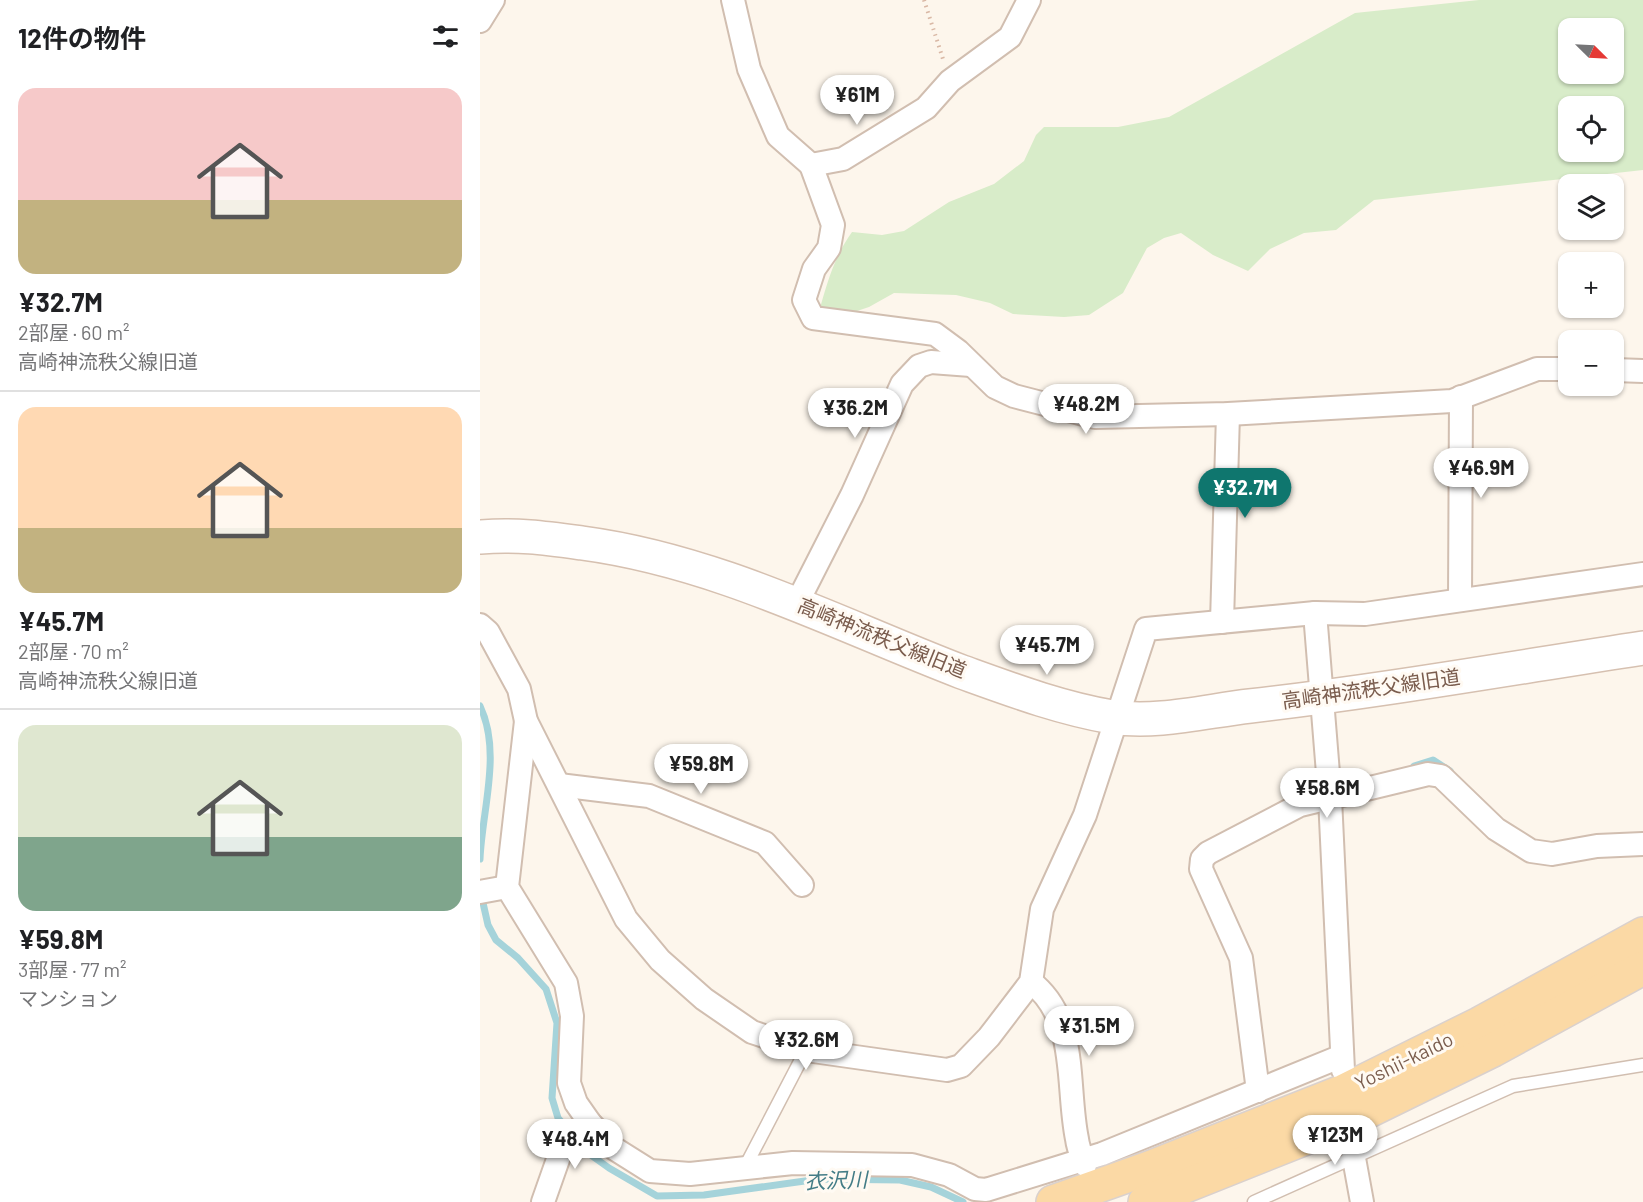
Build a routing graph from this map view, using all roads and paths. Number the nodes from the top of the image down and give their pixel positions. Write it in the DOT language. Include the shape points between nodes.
graph roads {
  1 [pos="493,0"];
  2 [pos="733,0"];
  3 [pos="924,0"];
  4 [pos="1029,0"];
  5 [pos="480,21"];
  6 [pos="950,81"];
  7 [pos="811,165"];
  8 [pos="971,365"];
  9 [pos="1558,369"];
  10 [pos="1624,370"];
  11 [pos="1643,371"];
  12 [pos="1461,398"];
  13 [pos="1228,414"];
  14 [pos="480,537"];
  15 [pos="1643,574"];
  16 [pos="1460,600"];
  17 [pos="797,603"];
  18 [pos="1315,613"];
  19 [pos="1222,622"];
  20 [pos="480,625"];
  21 [pos="1643,648"];
  22 [pos="1323,697"];
  23 [pos="1115,717"];
  24 [pos="526,721"];
  25 [pos="559,785"];
  26 [pos="1330,798"];
  27 [pos="1643,844"];
  28 [pos="802,885"];
  29 [pos="507,887"];
  30 [pos="480,892"];
  31 [pos="1643,934"];
  32 [pos="1643,968"];
  33 [pos="1032,982"];
  34 [pos="806,1050"];
  35 [pos="1342,1056"];
  36 [pos="1643,1065"];
  37 [pos="1258,1091"];
  38 [pos="1345,1107"];
  39 [pos="590,1123"];
  40 [pos="1354,1159"];
  41 [pos="1084,1163"];
  42 [pos="744,1169"];
  43 [pos="543,1202"];
  44 [pos="1053,1202"];
  45 [pos="1145,1202"];
  46 [pos="1254,1202"];
  47 [pos="1362,1202"];
  1 -- 5 [label="street"];
  2 -- 7 [label="street" via="749,69 778,136"];
  3 -- 6 [label="path"];
  4 -- 6 [label="street" via="1010,38"];
  6 -- 7 [label="street" via="926,108 843,159"];
  7 -- 8 [label="street" via="833,225 829,248 814,269 804,300 813,318 935,334"];
  8 -- 13 [label="street" via="995,387 1014,396 1095,417"];
  8 -- 17 [label="street" via="920,366 902,384"];
  9 -- 12 [label="street" via="1537,369"];
  10 -- 11 [label="street"];
  12 -- 13 [label="street"];
  12 -- 16 [label="street"];
  13 -- 19 [label="street"];
  14 -- 17 [label="street, 高崎神流秩父線旧道" via="517,534 605,546 686,563"];
  15 -- 16 [label="street"];
  16 -- 18 [label="street" via="1365,614"];
  17 -- 23 [label="street, 高崎神流秩父線旧道" via="1044,703"];
  18 -- 19 [label="street"];
  18 -- 22 [label="street"];
  19 -- 23 [label="street" via="1146,629"];
  20 -- 24 [label="street" via="488,632 519,689"];
  21 -- 22 [label="street, 高崎神流秩父線旧道"];
  22 -- 23 [label="street, 高崎神流秩父線旧道" via="1151,717"];
  22 -- 26 [label="street"];
  23 -- 33 [label="street" via="1084,815 1042,909"];
  24 -- 25 [label="street"];
  24 -- 29 [label="street"];
  25 -- 28 [label="street" via="649,796 765,843"];
  25 -- 34 [label="street" via="626,920 660,960 704,999 752,1032"];
  26 -- 27 [label="street" via="1428,774 1441,776 1496,829 1531,850 1552,854 1596,846"];
  26 -- 35 [label="street"];
  26 -- 37 [label="street" via="1300,805 1202,859 1204,877 1240,958"];
  29 -- 30 [label="street"];
  29 -- 39 [label="street" via="566,983 572,1016 569,1083 576,1103"];
  31 -- 38 [label="main road, Yoshii-kaido" via="1479,1024"];
  32 -- 38 [label="main road, Yoshii-kaido" via="1493,1050"];
  33 -- 34 [label="street" via="961,1066 946,1070"];
  33 -- 41 [label="street" via="1053,1006 1067,1042 1077,1139"];
  34 -- 42 [label="lane"];
  35 -- 37 [label="street"];
  35 -- 38 [label="street"];
  36 -- 40 [label="lane" via="1514,1086"];
  37 -- 41 [label="street"];
  38 -- 40 [label="street"];
  38 -- 44 [label="main road, Yoshii-kaido"];
  38 -- 45 [label="main road, Yoshii-kaido"];
  39 -- 42 [label="street" via="615,1149 650,1171 690,1174"];
  39 -- 43 [label="street" via="562,1148"];
  40 -- 46 [label="lane"];
  40 -- 47 [label="street"];
  41 -- 42 [label="street" via="986,1190 912,1165 793,1163"];
}
